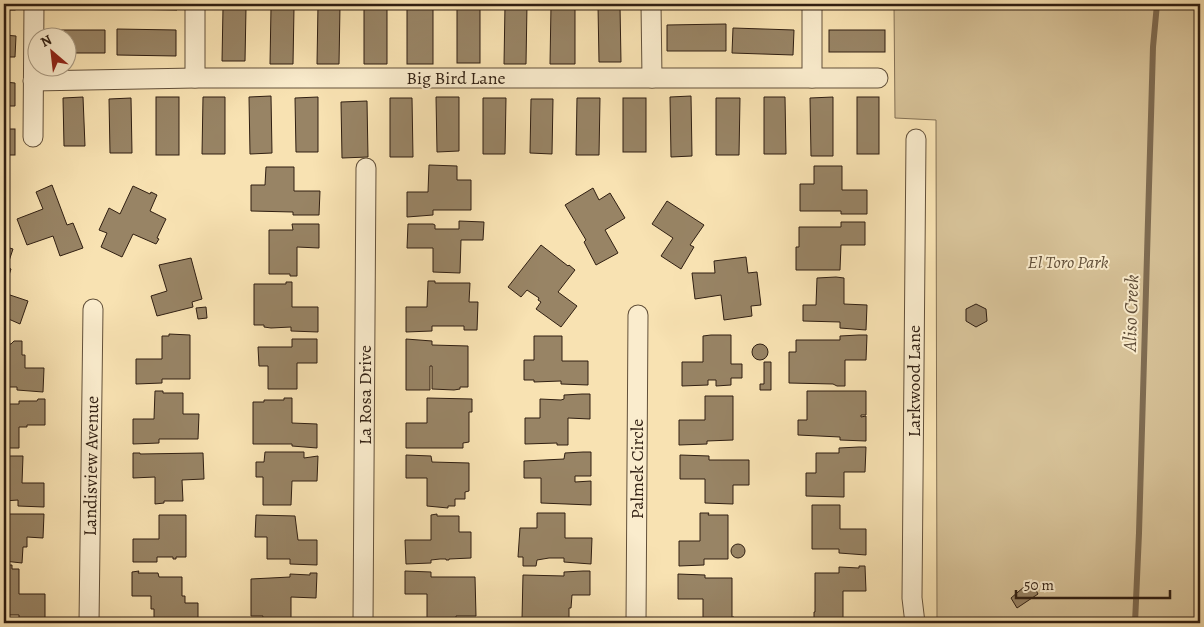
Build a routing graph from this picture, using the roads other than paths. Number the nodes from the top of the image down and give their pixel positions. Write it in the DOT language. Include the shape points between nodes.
graph roads {
  1 [pos="34,4"];
  2 [pos="195,4"];
  3 [pos="651,4"];
  4 [pos="812,4"];
  5 [pos="195,78"];
  6 [pos="652,78"];
  7 [pos="812,78"];
  8 [pos="878,78"];
  9 [pos="33,81"];
  10 [pos="33,137"];
  11 [pos="916,139"];
  12 [pos="366,168"];
  13 [pos="93,310"];
  14 [pos="638,315"];
  15 [pos="89,623"];
  16 [pos="363,623"];
  17 [pos="636,623"];
  18 [pos="915,623"];
  1 -- 9 [label="street"];
  2 -- 5 [label="street"];
  3 -- 6 [label="street"];
  4 -- 7 [label="street"];
  5 -- 6 [label="street, Big Bird Lane"];
  5 -- 9 [label="street, Big Bird Lane"];
  6 -- 7 [label="street, Big Bird Lane"];
  7 -- 8 [label="street, Big Bird Lane"];
  9 -- 10 [label="street"];
  11 -- 18 [label="street, Larkwood Lane" via="912,598"];
  12 -- 16 [label="street, La Rosa Drive"];
  13 -- 15 [label="street, Landisview Avenue"];
  14 -- 17 [label="street, Palmek Circle"];
}
